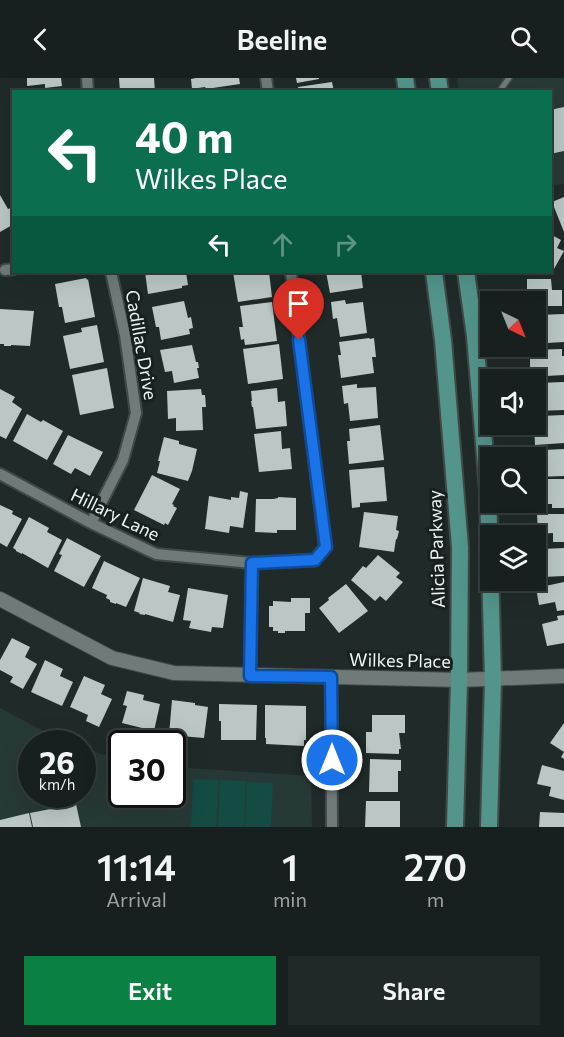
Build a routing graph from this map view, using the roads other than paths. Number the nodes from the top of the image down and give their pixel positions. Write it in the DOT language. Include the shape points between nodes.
graph roads {
  1 [pos="111,273"];
  2 [pos="291,273"];
  3 [pos="434,273"];
  4 [pos="466,273"];
  5 [pos="0,474"];
  6 [pos="91,523"];
  7 [pos="252,563"];
  8 [pos="0,599"];
  9 [pos="250,676"];
  10 [pos="564,676"];
  11 [pos="331,677"];
  12 [pos="459,680"];
  13 [pos="493,680"];
  14 [pos="332,827"];
  15 [pos="455,827"];
  16 [pos="489,827"];
  1 -- 6 [label="street, Cadillac Drive" via="136,413 123,460"];
  2 -- 7 [label="street, Hillary Lane" via="326,547 315,560"];
  3 -- 12 [label="main road, Alicia Parkway" via="459,547"];
  4 -- 13 [label="main road" via="488,490"];
  5 -- 6 [label="street, Hillary Lane"];
  6 -- 7 [label="street, Hillary Lane" via="156,554"];
  7 -- 9 [label="street"];
  8 -- 9 [label="street, Wilkes Place" via="112,658 174,673"];
  9 -- 11 [label="street, Wilkes Place"];
  10 -- 13 [label="street, Wilkes Place"];
  11 -- 12 [label="street, Wilkes Place"];
  11 -- 14 [label="street"];
  12 -- 13 [label="street, Wilkes Place"];
  12 -- 15 [label="main road, Alicia Parkway"];
  13 -- 16 [label="main road"];
}
